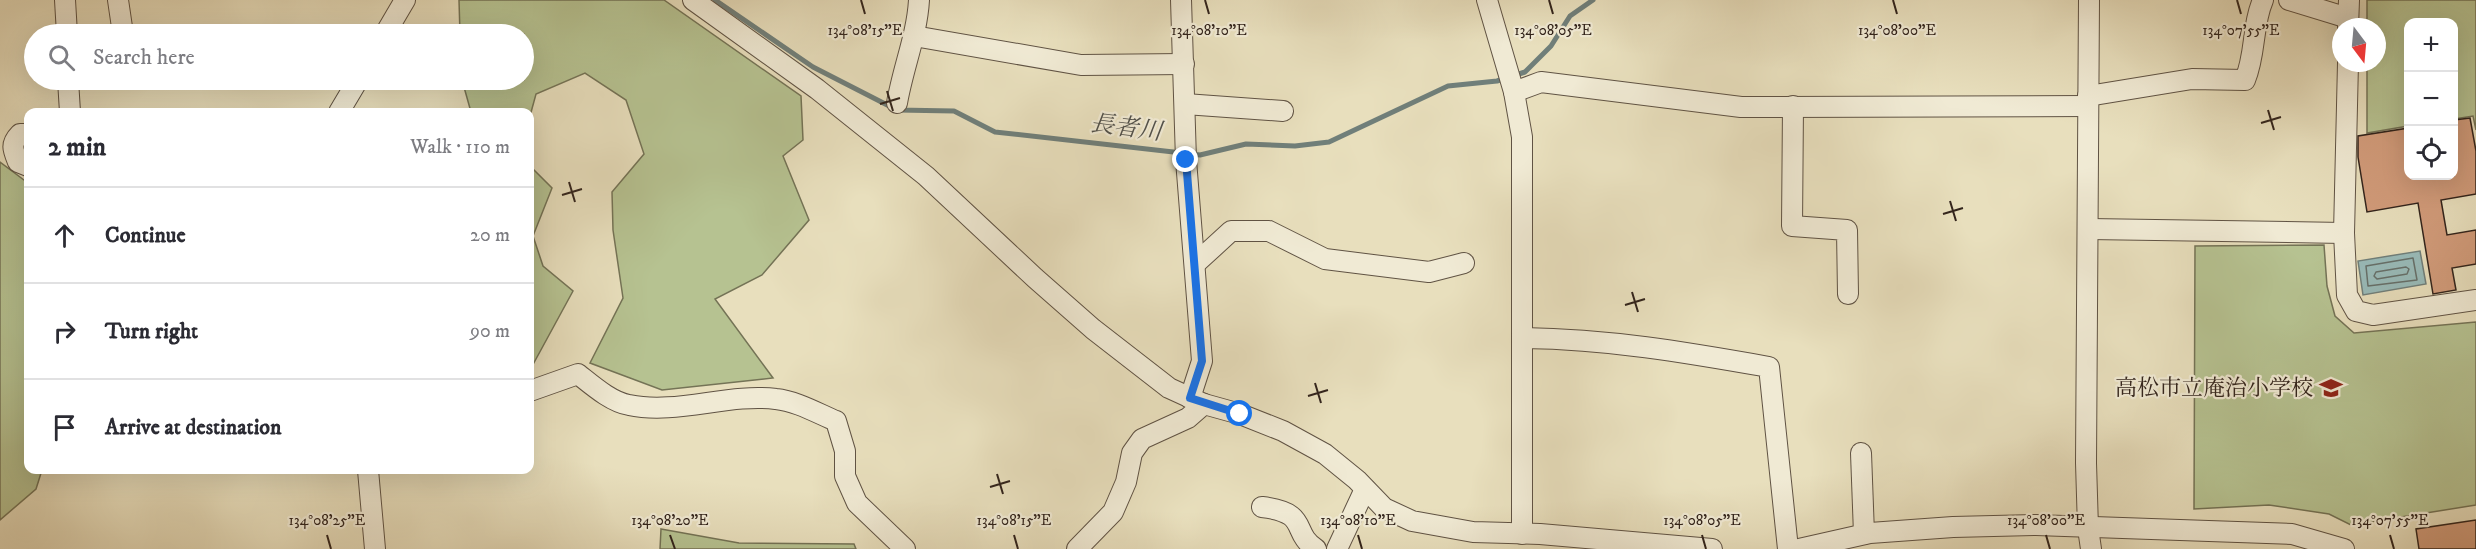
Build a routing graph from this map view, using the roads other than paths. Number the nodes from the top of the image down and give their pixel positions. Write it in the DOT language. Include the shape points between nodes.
graph roads {
  1 [pos="65,0"];
  2 [pos="118,0"];
  3 [pos="405,0"];
  4 [pos="693,0"];
  5 [pos="919,0"];
  6 [pos="1181,0"];
  7 [pos="1487,0"];
  8 [pos="2089,0"];
  9 [pos="2264,0"];
  10 [pos="2289,0"];
  11 [pos="2349,15"];
  12 [pos="66,24"];
  13 [pos="122,24"];
  14 [pos="391,24"];
  15 [pos="914,36"];
  16 [pos="1184,64"];
  17 [pos="2348,72"];
  18 [pos="1511,82"];
  19 [pos="69,90"];
  20 [pos="352,90"];
  21 [pos="2088,101"];
  22 [pos="897,103"];
  23 [pos="1185,105"];
  24 [pos="1792,106"];
  25 [pos="70,108"];
  26 [pos="341,108"];
  27 [pos="1283,111"];
  28 [pos="24,134"];
  29 [pos="24,164"];
  30 [pos="2089,229"];
  31 [pos="2344,233"];
  32 [pos="1464,263"];
  33 [pos="1195,264"];
  34 [pos="1848,294"];
  35 [pos="2476,300"];
  36 [pos="1522,338"];
  37 [pos="534,390"];
  38 [pos="1197,401"];
  39 [pos="1861,453"];
  40 [pos="368,474"];
  41 [pos="1365,489"];
  42 [pos="1262,507"];
  43 [pos="2088,528"];
  44 [pos="1522,534"];
  45 [pos="1864,534"];
  46 [pos="1556,542"];
  47 [pos="375,549"];
  48 [pos="905,549"];
  49 [pos="1077,549"];
  50 [pos="1316,549"];
  51 [pos="1337,549"];
  52 [pos="1712,549"];
  53 [pos="1788,549"];
  54 [pos="1799,549"];
  55 [pos="2091,549"];
  56 [pos="2344,549"];
  1 -- 12 [label="street"];
  2 -- 13 [label="street"];
  3 -- 14 [label="street"];
  4 -- 38 [label="street" via="817,89 926,176 1093,328 1169,388"];
  5 -- 15 [label="street"];
  6 -- 16 [label="street"];
  7 -- 18 [label="street"];
  8 -- 21 [label="street"];
  9 -- 21 [label="street" via="2259,10 2252,64 2245,80 2170,81"];
  10 -- 11 [label="street"];
  15 -- 16 [label="street" via="1081,65"];
  15 -- 22 [label="street"];
  16 -- 23 [label="street"];
  17 -- 31 [label="street"];
  18 -- 24 [label="street" via="1541,82 1741,107"];
  18 -- 36 [label="street" via="1522,137"];
  19 -- 25 [label="street"];
  20 -- 26 [label="street"];
  21 -- 24 [label="street"];
  21 -- 30 [label="street"];
  23 -- 27 [label="street"];
  23 -- 33 [label="street"];
  24 -- 34 [label="street" via="1792,226 1847,230"];
  28 -- 29 [label="street" via="14,140 13,148 18,162"];
  30 -- 31 [label="street"];
  30 -- 43 [label="street"];
  31 -- 35 [label="street" via="2347,295 2356,311 2373,315"];
  32 -- 33 [label="street" via="1429,272 1325,259 1269,231 1231,231"];
  33 -- 38 [label="street" via="1202,361"];
  36 -- 44 [label="street"];
  36 -- 53 [label="street" via="1639,345 1769,367"];
  37 -- 48 [label="street" via="578,374 628,405 660,407 776,399 836,421 844,451 845,476 857,503"];
  38 -- 41 [label="street" via="1240,414 1308,445 1325,454"];
  38 -- 49 [label="street" via="1188,418 1142,439 1132,453 1126,482 1113,512"];
  39 -- 45 [label="street"];
  40 -- 47 [label="street"];
  41 -- 44 [label="street" via="1384,508 1412,521 1473,532"];
  41 -- 51 [label="street"];
  42 -- 50 [label="street" via="1282,510 1296,520"];
  43 -- 45 [label="street" via="1953,527"];
  43 -- 55 [label="street"];
  43 -- 56 [label="street" via="2292,534"];
  44 -- 46 [label="street"];
  45 -- 54 [label="street"];
  46 -- 52 [label="street"];
}
